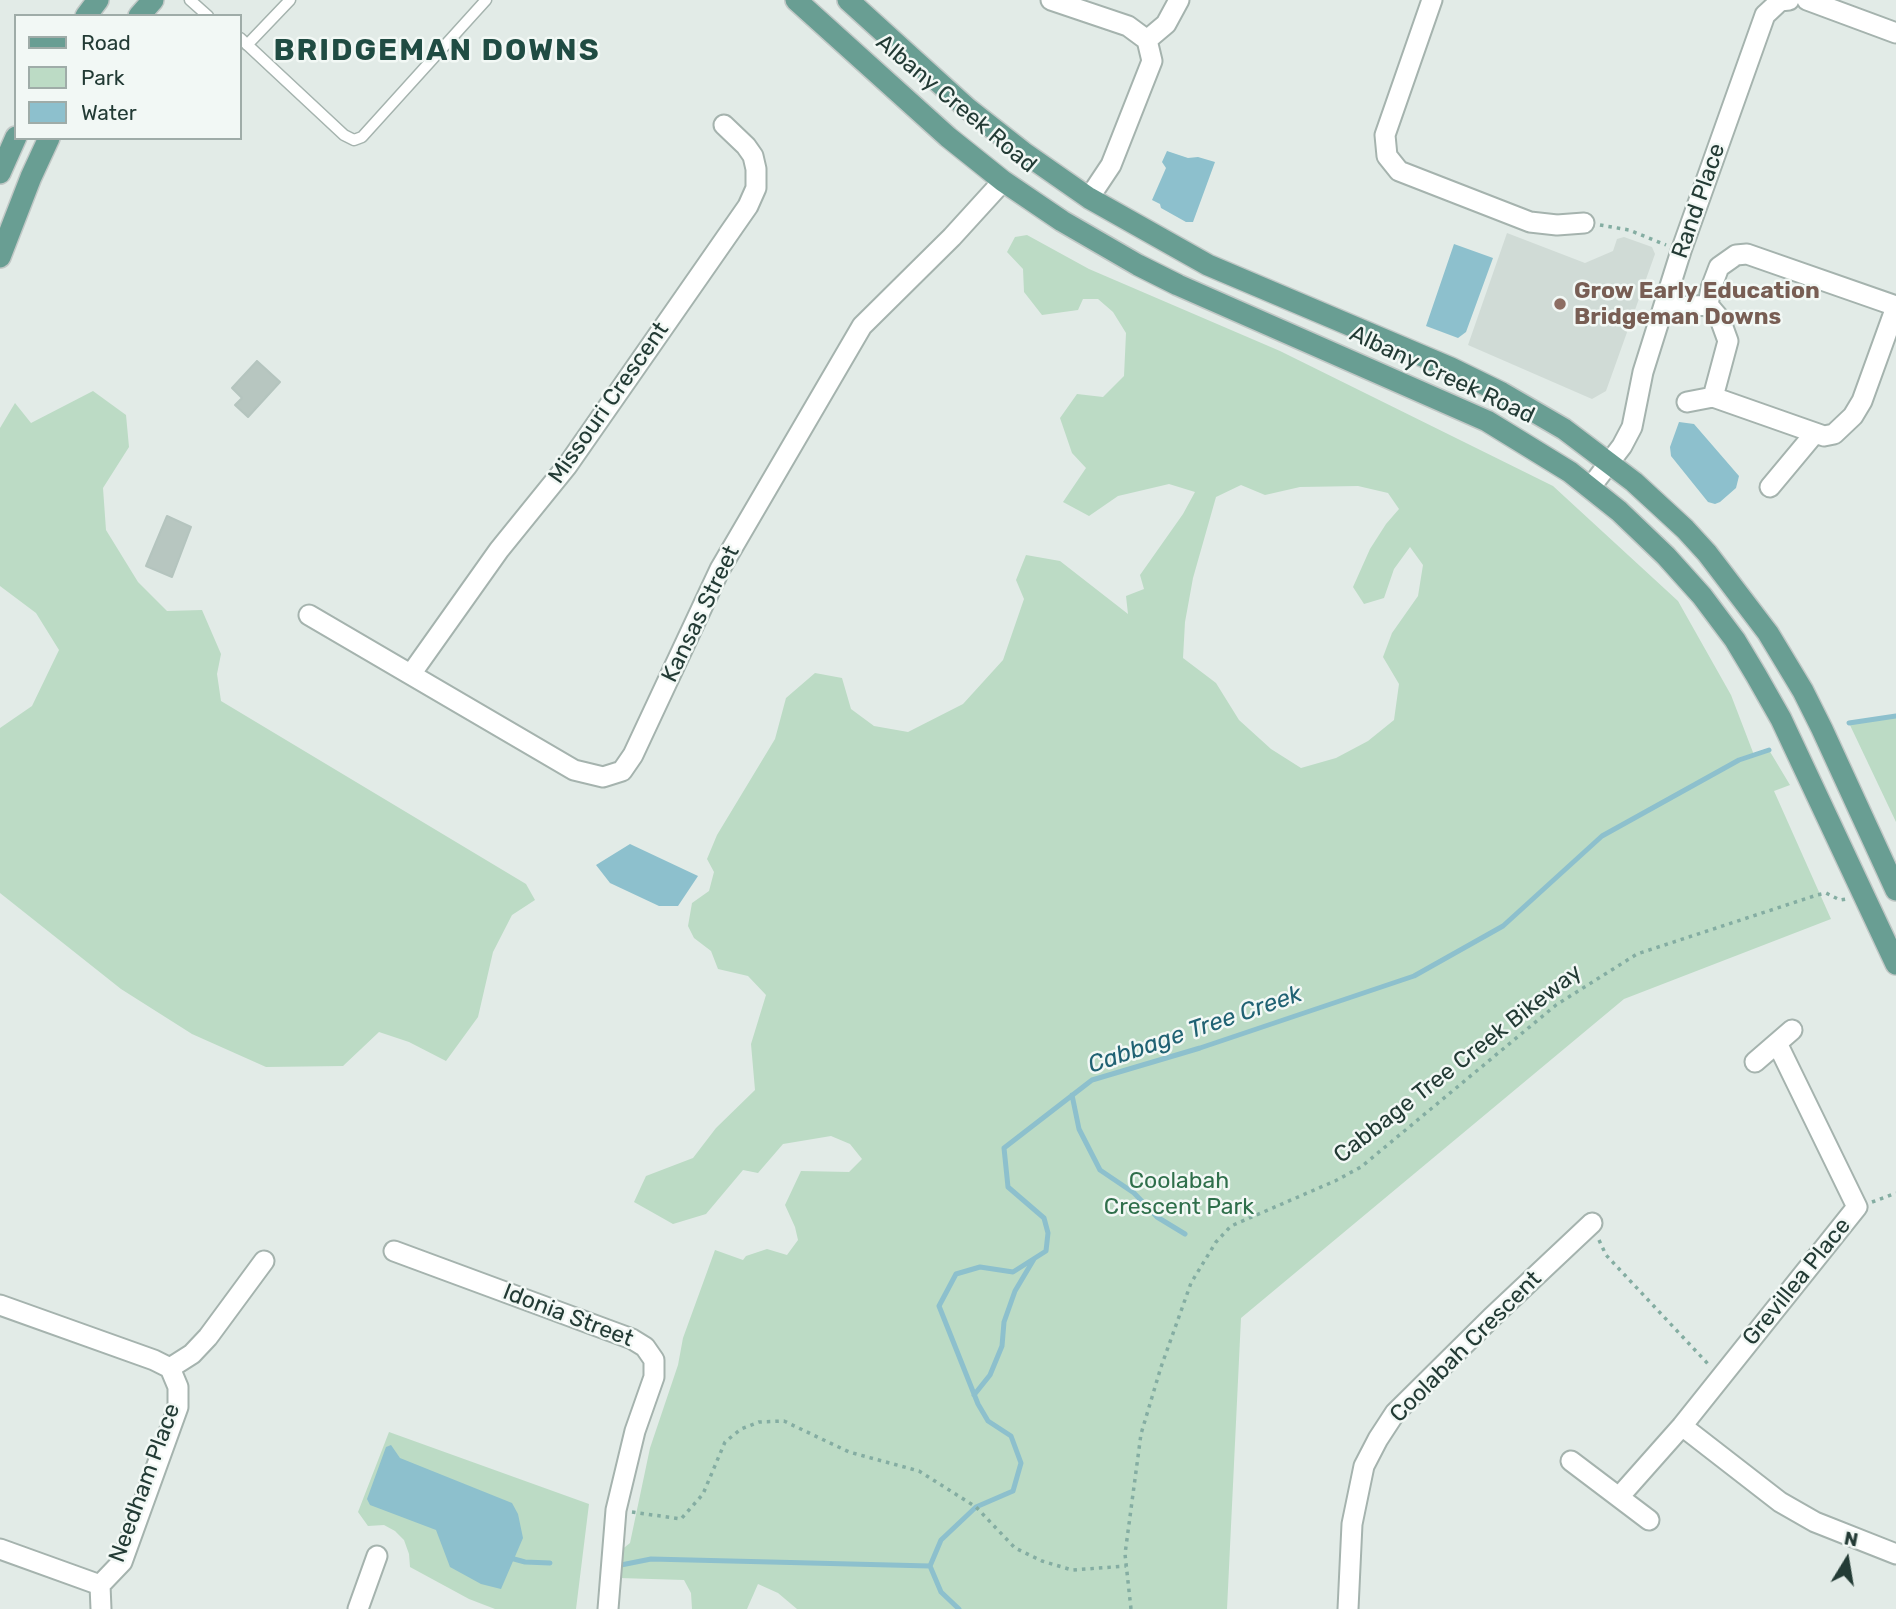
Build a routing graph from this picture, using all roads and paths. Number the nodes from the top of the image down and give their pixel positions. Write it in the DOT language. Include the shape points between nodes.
graph roads {
  1 [pos="153,0"];
  2 [pos="190,0"];
  3 [pos="290,0"];
  4 [pos="486,0"];
  5 [pos="796,0"];
  6 [pos="848,0"];
  7 [pos="1051,0"];
  8 [pos="1179,0"];
  9 [pos="1432,0"];
  10 [pos="1789,0"];
  11 [pos="1807,0"];
  12 [pos="141,14"];
  13 [pos="206,14"];
  14 [pos="1896,33"];
  15 [pos="1147,40"];
  16 [pos="243,41"];
  17 [pos="724,125"];
  18 [pos="15,140"];
  19 [pos="48,140"];
  20 [pos="0,173"];
  21 [pos="1003,181"];
  22 [pos="1089,198"];
  23 [pos="1584,223"];
  24 [pos="1670,248"];
  25 [pos="0,257"];
  26 [pos="1665,302"];
  27 [pos="1708,305"];
  28 [pos="1896,306"];
  29 [pos="1713,397"];
  30 [pos="1687,402"];
  31 [pos="1815,433"];
  32 [pos="1609,462"];
  33 [pos="1770,487"];
  34 [pos="1590,488"];
  35 [pos="309,615"];
  36 [pos="411,674"];
  37 [pos="1896,890"];
  38 [pos="1850,898"];
  39 [pos="1896,964"];
  40 [pos="1755,1062"];
  41 [pos="1896,1193"];
  42 [pos="1857,1208"];
  43 [pos="1592,1223"];
  44 [pos="394,1251"];
  45 [pos="264,1261"];
  46 [pos="0,1305"];
  47 [pos="170,1368"];
  48 [pos="1720,1377"];
  49 [pos="1682,1426"];
  50 [pos="1571,1461"];
  51 [pos="1619,1497"];
  52 [pos="616,1510"];
  53 [pos="1649,1520"];
  54 [pos="0,1549"];
  55 [pos="1896,1554"];
  56 [pos="377,1556"];
  57 [pos="1126,1566"];
  58 [pos="100,1586"];
  59 [pos="101,1609"];
  60 [pos="358,1609"];
  61 [pos="608,1609"];
  62 [pos="1131,1609"];
  63 [pos="1348,1609"];
  1 -- 12 [label="main road"];
  2 -- 13 [label="lane"];
  3 -- 16 [label="lane"];
  4 -- 16 [label="lane" via="354,140"];
  5 -- 21 [label="main road, Albany Creek Road"];
  6 -- 22 [label="main road, Albany Creek Road" via="993,130"];
  7 -- 15 [label="street" via="1128,26"];
  8 -- 15 [label="street" via="1166,24"];
  9 -- 23 [label="street" via="1385,135 1387,156 1399,171 1530,222"];
  10 -- 26 [label="street, Rand Place" via="1780,1 1765,15"];
  11 -- 14 [label="street"];
  15 -- 22 [label="street" via="1152,61 1111,165"];
  17 -- 36 [label="street, Missouri Crescent" via="753,156 756,188 748,206 567,466 499,550"];
  18 -- 20 [label="main road"];
  19 -- 25 [label="main road"];
  21 -- 34 [label="main road, Albany Creek Road" via="1138,265 1488,421"];
  21 -- 36 [label="street, Kansas Street" via="862,326 720,569 622,771 603,777 574,771"];
  22 -- 32 [label="main road, Albany Creek Road" via="1208,265 1502,393"];
  23 -- 24 [label="path" via="1629,230"];
  26 -- 27 [label="street" via="1679,307"];
  26 -- 32 [label="street, Rand Place" via="1632,427"];
  27 -- 28 [label="street" via="1719,267 1736,255 1748,254"];
  27 -- 29 [label="street" via="1720,319 1728,341"];
  28 -- 31 [label="street" via="1853,416 1834,433"];
  29 -- 30 [label="street"];
  29 -- 31 [label="street"];
  31 -- 33 [label="street"];
  32 -- 34 [label="street, Rand Place"];
  32 -- 37 [label="main road, Albany Creek Road" via="1685,529 1768,634 1803,691"];
  34 -- 39 [label="main road, Albany Creek Road" via="1666,556 1735,640 1781,719"];
  35 -- 36 [label="street, Kansas Street"];
  38 -- 57 [label="path, Cabbage Tree Creek Bikeway" via="1817,895 1637,954 1556,1005 1361,1167 1231,1226 1191,1283 1161,1367 1141,1434"];
  40 -- 42 [label="street, Grevillea Place" via="1784,1036"];
  41 -- 42 [label="path"];
  42 -- 48 [label="street, Grevillea Place"];
  43 -- 48 [label="path" via="1606,1255"];
  43 -- 63 [label="street, Coolabah Crescent" via="1395,1413 1378,1439 1364,1466 1352,1524"];
  44 -- 52 [label="street, Idonia Street" via="645,1347 654,1360 654,1377"];
  45 -- 47 [label="street" via="208,1337"];
  46 -- 47 [label="street, Needham Place"];
  47 -- 58 [label="street, Needham Place" via="178,1387 178,1407 122,1562"];
  48 -- 49 [label="street, Grevillea Place"];
  49 -- 51 [label="street, Grevillea Place"];
  49 -- 55 [label="street" via="1780,1502 1815,1522"];
  50 -- 51 [label="street"];
  51 -- 53 [label="street"];
  52 -- 57 [label="path" via="681,1519 703,1493 725,1442 759,1422 784,1421 849,1452 919,1471 976,1507 1015,1548 1042,1561 1072,1570"];
  52 -- 61 [label="street, Idonia Street"];
  54 -- 58 [label="street"];
  56 -- 60 [label="street"];
  57 -- 62 [label="path, Cabbage Tree Creek Bikeway"];
  58 -- 59 [label="street, Needham Place"];
}
